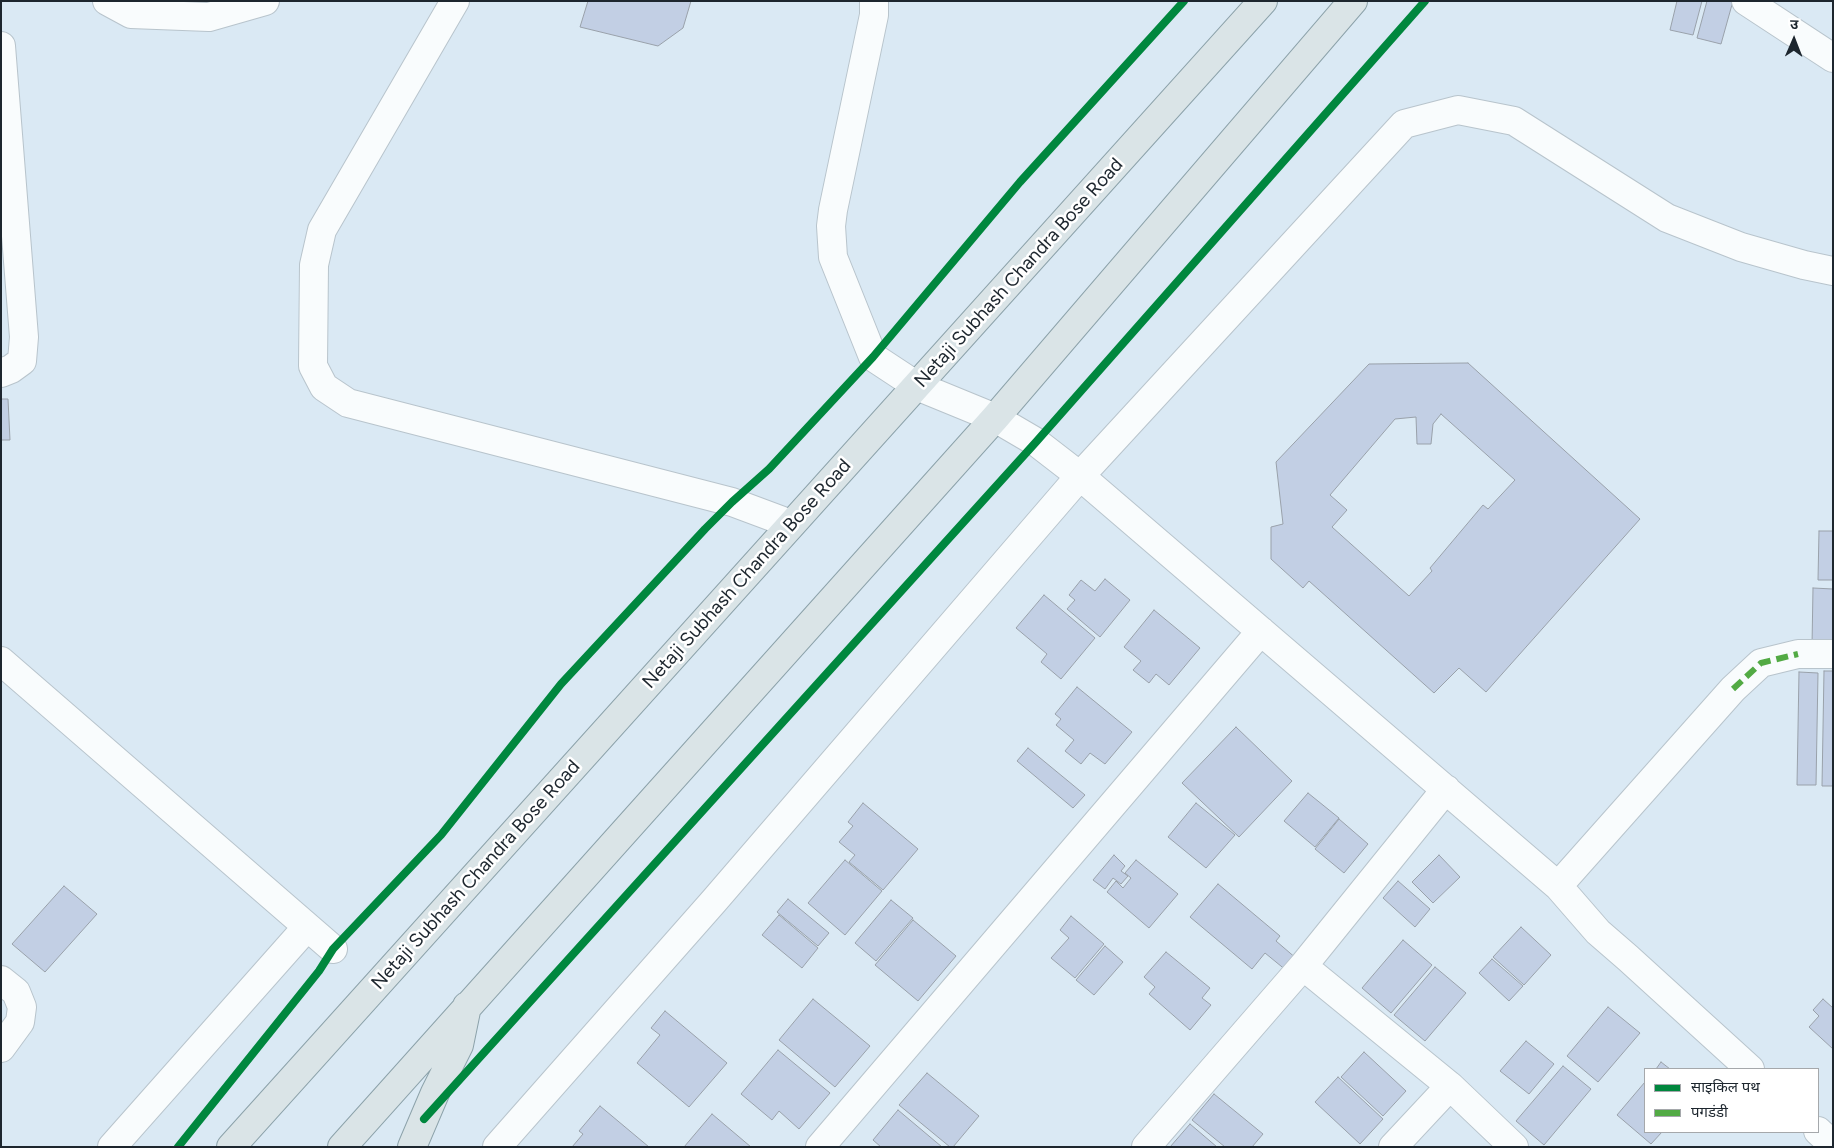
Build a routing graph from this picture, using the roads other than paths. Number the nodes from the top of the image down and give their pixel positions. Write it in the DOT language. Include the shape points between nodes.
graph roads {
  1 [pos="107,1"];
  2 [pos="265,1"];
  3 [pos="455,1"];
  4 [pos="874,1"];
  5 [pos="1263,1"];
  6 [pos="1353,1"];
  7 [pos="1746,1"];
  8 [pos="1,46"];
  9 [pos="1833,58"];
  10 [pos="1833,271"];
  11 [pos="1,373"];
  12 [pos="917,386"];
  13 [pos="995,418"];
  14 [pos="1080,476"];
  15 [pos="791,524"];
  16 [pos="1262,631"];
  17 [pos="1833,654"];
  18 [pos="1,662"];
  19 [pos="1446,789"];
  20 [pos="1558,886"];
  21 [pos="307,927"];
  22 [pos="333,949"];
  23 [pos="1303,966"];
  24 [pos="1,980"];
  25 [pos="467,1005"];
  26 [pos="1,1048"];
  27 [pos="1749,1068"];
  28 [pos="1450,1086"];
  29 [pos="127,1142"];
  30 [pos="230,1145"];
  31 [pos="342,1147"];
  32 [pos="412,1147"];
  33 [pos="497,1147"];
  34 [pos="820,1147"];
  35 [pos="1146,1147"];
  36 [pos="1393,1147"];
  37 [pos="1514,1147"];
  1 -- 2 [label="street" via="131,14 192,17 209,17"];
  3 -- 15 [label="street" via="322,230 314,265 313,366 324,387 348,403 732,502"];
  4 -- 12 [label="street" via="874,15 833,210 831,242 833,257 873,357"];
  5 -- 12 [label="main road, Netaji Subhash Chandra Bose Road"];
  6 -- 13 [label="main road"];
  7 -- 9 [label="street"];
  8 -- 11 [label="street" via="24,337 22,361"];
  10 -- 14 [label="street" via="1742,247 1668,218 1514,121 1458,110 1404,124"];
  12 -- 13 [label="street"];
  12 -- 15 [label="main road, Netaji Subhash Chandra Bose Road"];
  13 -- 14 [label="street" via="1036,442"];
  13 -- 25 [label="main road"];
  14 -- 16 [label="street"];
  14 -- 33 [label="street"];
  15 -- 30 [label="main road, Netaji Subhash Chandra Bose Road"];
  16 -- 19 [label="street"];
  16 -- 34 [label="street"];
  17 -- 20 [label="street" via="1798,654 1761,663 1732,689"];
  18 -- 21 [label="street"];
  19 -- 20 [label="street"];
  19 -- 23 [label="street"];
  20 -- 27 [label="street" via="1598,932"];
  21 -- 22 [label="street"];
  21 -- 29 [label="street"];
  23 -- 28 [label="street"];
  23 -- 35 [label="street"];
  24 -- 26 [label="street" via="16,992 22,1007 20,1022"];
  25 -- 31 [label="main road"];
  25 -- 32 [label="main road" via="459,1045"];
  28 -- 36 [label="street"];
  28 -- 37 [label="street"];
}
